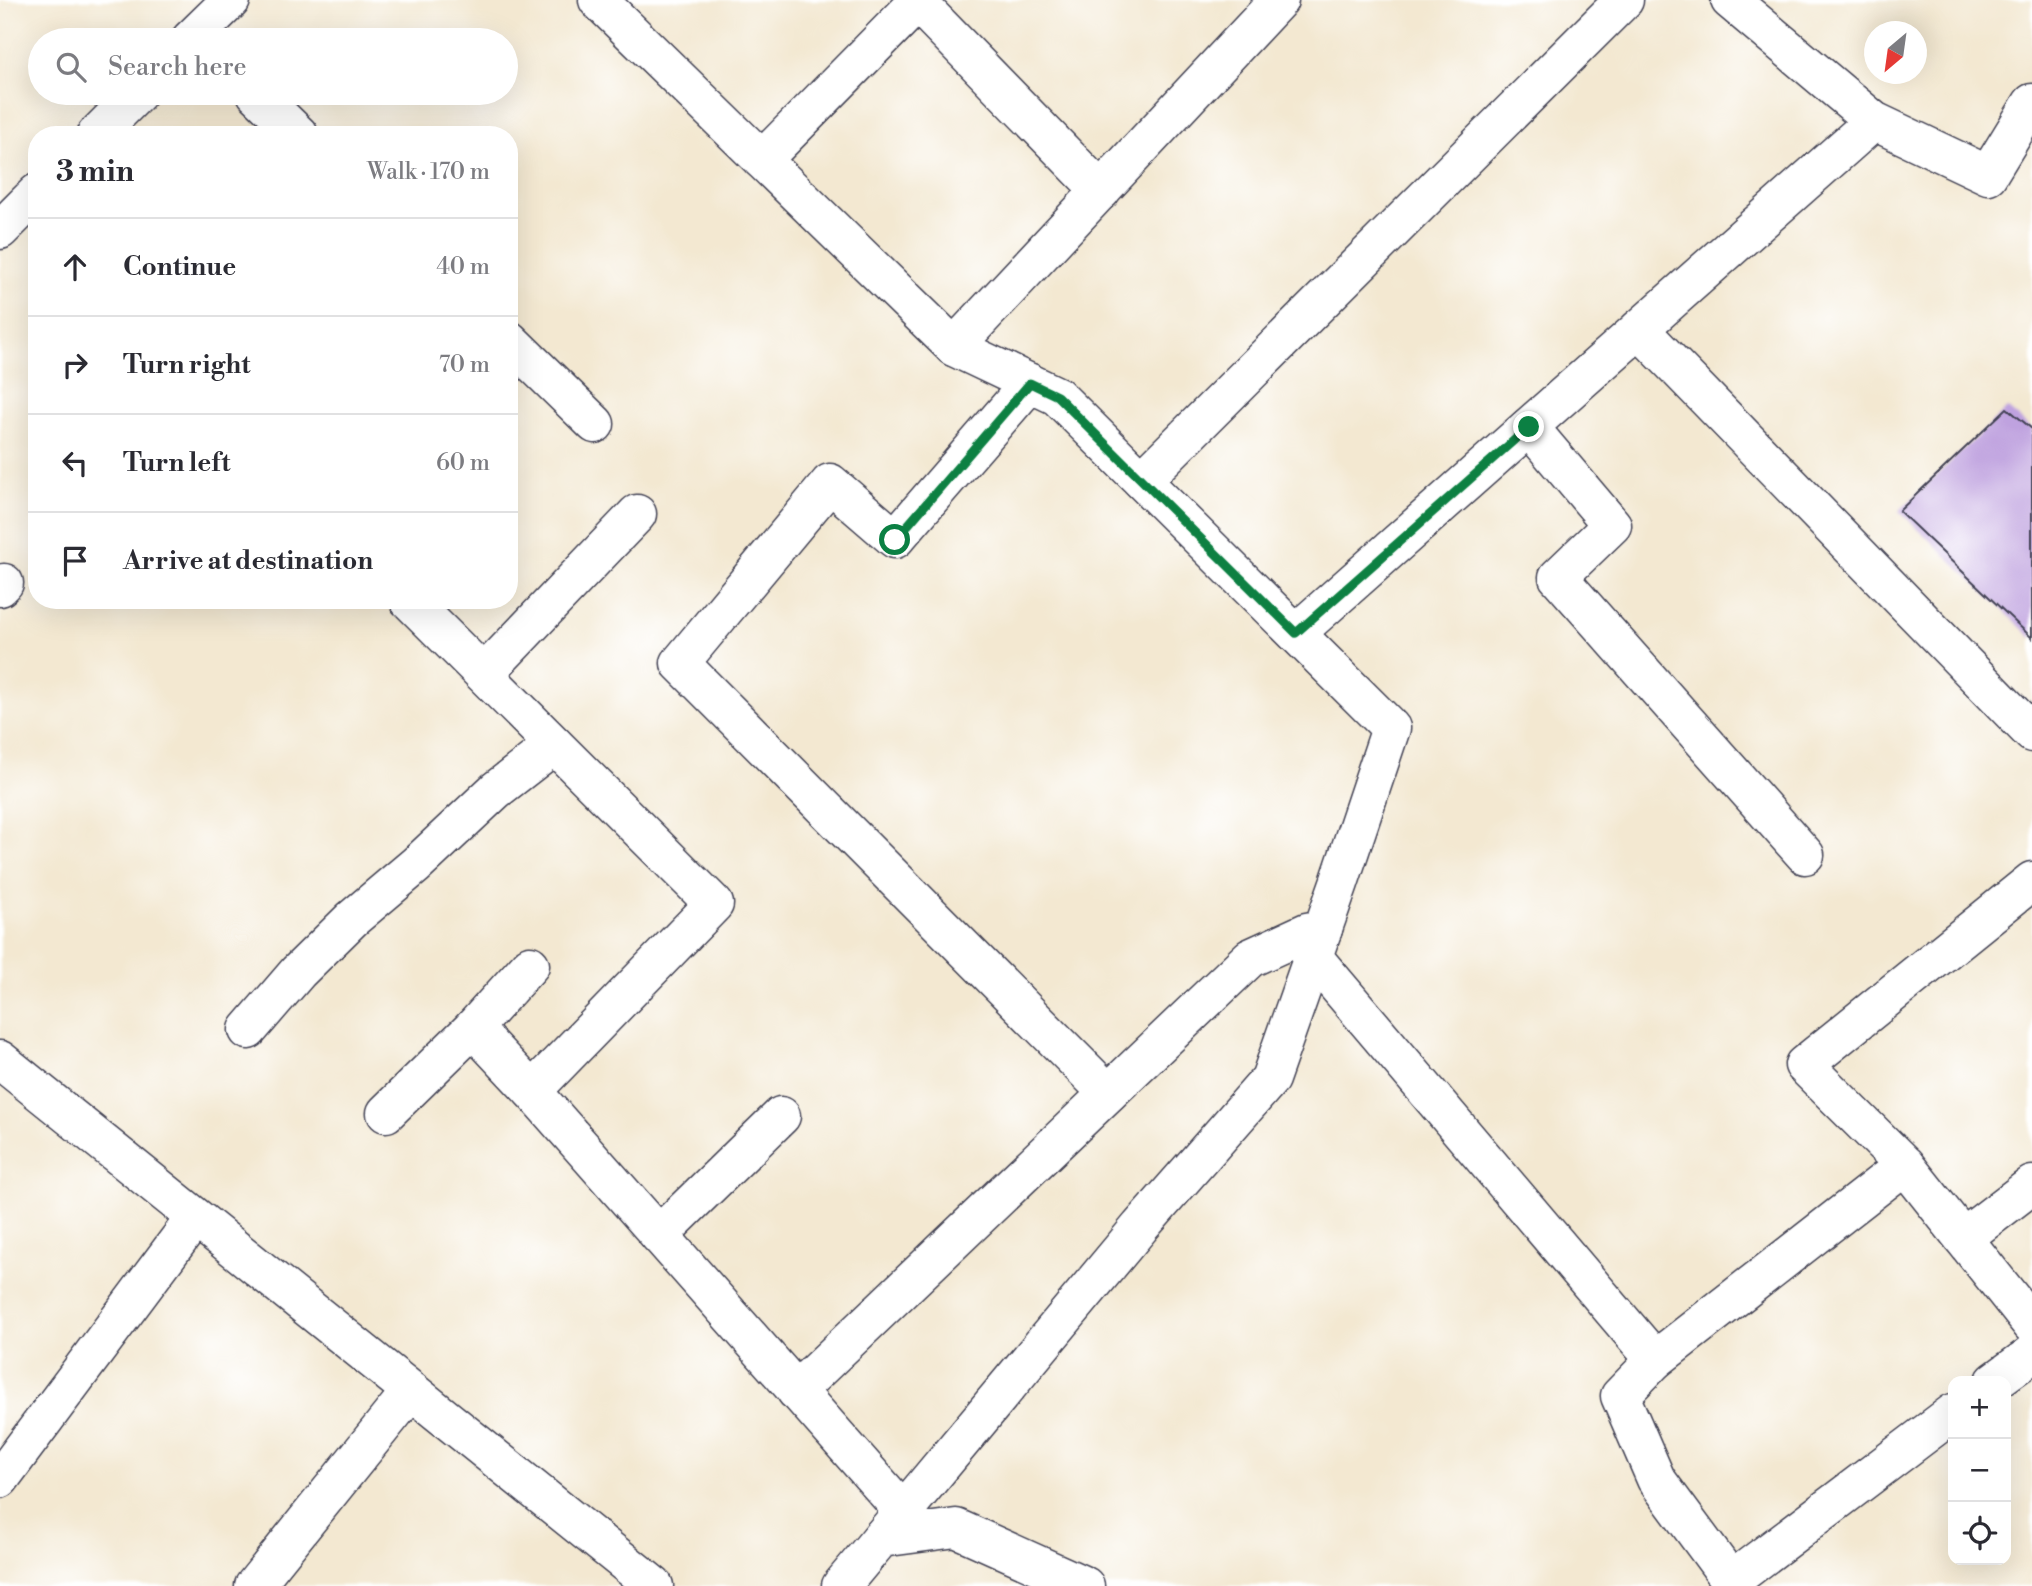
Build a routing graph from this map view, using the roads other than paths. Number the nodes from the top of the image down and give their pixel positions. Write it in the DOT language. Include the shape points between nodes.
graph roads {
  1 [pos="231,0"];
  2 [pos="598,0"];
  3 [pos="1279,0"];
  4 [pos="1624,0"];
  5 [pos="1730,0"];
  6 [pos="918,1"];
  7 [pos="205,28"];
  8 [pos="2032,103"];
  9 [pos="126,105"];
  10 [pos="268,105"];
  11 [pos="1874,121"];
  12 [pos="105,126"];
  13 [pos="290,126"];
  14 [pos="762,160"];
  15 [pos="1101,191"];
  16 [pos="1639,329"];
  17 [pos="954,347"];
  18 [pos="518,357"];
  19 [pos="1030,383"];
  20 [pos="595,424"];
  21 [pos="1529,427"];
  22 [pos="1142,480"];
  23 [pos="637,514"];
  24 [pos="419,609"];
  25 [pos="1296,633"];
  26 [pos="484,674"];
  27 [pos="2032,733"];
  28 [pos="554,745"];
  29 [pos="1805,855"];
  30 [pos="2032,881"];
  31 [pos="1318,943"];
  32 [pos="530,965"];
  33 [pos="473,1028"];
  34 [pos="248,1030"];
  35 [pos="2,1065"];
  36 [pos="532,1091"];
  37 [pos="1108,1093"];
  38 [pos="386,1113"];
  39 [pos="781,1116"];
  40 [pos="1905,1165"];
  41 [pos="2032,1185"];
  42 [pos="195,1218"];
  43 [pos="659,1235"];
  44 [pos="1963,1238"];
  45 [pos="2032,1325"];
  46 [pos="2032,1354"];
  47 [pos="1655,1360"];
  48 [pos="2003,1376"];
  49 [pos="411,1391"];
  50 [pos="796,1391"];
  51 [pos="1948,1417"];
  52 [pos="0,1479"];
  53 [pos="892,1524"];
  54 [pos="1733,1583"];
  55 [pos="254,1586"];
  56 [pos="654,1586"];
  57 [pos="841,1586"];
  58 [pos="1085,1586"];
  1 -- 7 [label="street"];
  2 -- 14 [label="street"];
  3 -- 15 [label="street"];
  4 -- 22 [label="street"];
  5 -- 11 [label="street"];
  6 -- 14 [label="street"];
  6 -- 15 [label="street"];
  8 -- 11 [label="street" via="1988,175"];
  9 -- 12 [label="street"];
  10 -- 13 [label="street"];
  11 -- 16 [label="street"];
  14 -- 17 [label="street"];
  15 -- 17 [label="street"];
  16 -- 21 [label="street"];
  16 -- 27 [label="street"];
  17 -- 19 [label="street"];
  18 -- 20 [label="street"];
  19 -- 22 [label="street" via="1057,396"];
  19 -- 37 [label="street" via="895,540 830,483 680,663"];
  21 -- 25 [label="street"];
  21 -- 29 [label="street" via="1612,525 1558,577"];
  22 -- 25 [label="street"];
  23 -- 26 [label="street"];
  24 -- 26 [label="street"];
  25 -- 31 [label="street" via="1391,728"];
  26 -- 28 [label="street"];
  28 -- 34 [label="street" via="496,790 352,919"];
  28 -- 36 [label="street" via="714,904"];
  30 -- 40 [label="street" via="1804,1065"];
  31 -- 37 [label="street" via="1307,932 1250,958"];
  31 -- 47 [label="street"];
  31 -- 53 [label="street" via="1270,1079"];
  32 -- 33 [label="street"];
  33 -- 36 [label="street"];
  33 -- 38 [label="street"];
  35 -- 42 [label="street"];
  36 -- 43 [label="street"];
  37 -- 50 [label="street"];
  39 -- 43 [label="street"];
  40 -- 44 [label="street"];
  40 -- 47 [label="street"];
  41 -- 44 [label="street"];
  42 -- 49 [label="street"];
  42 -- 52 [label="street"];
  43 -- 50 [label="street"];
  44 -- 45 [label="street"];
  46 -- 48 [label="street"];
  47 -- 54 [label="street" via="1620,1396 1656,1479"];
  49 -- 55 [label="street"];
  49 -- 56 [label="street"];
  50 -- 53 [label="street"];
  51 -- 54 [label="street"];
  53 -- 57 [label="street"];
  53 -- 58 [label="street" via="956,1528"];
}
